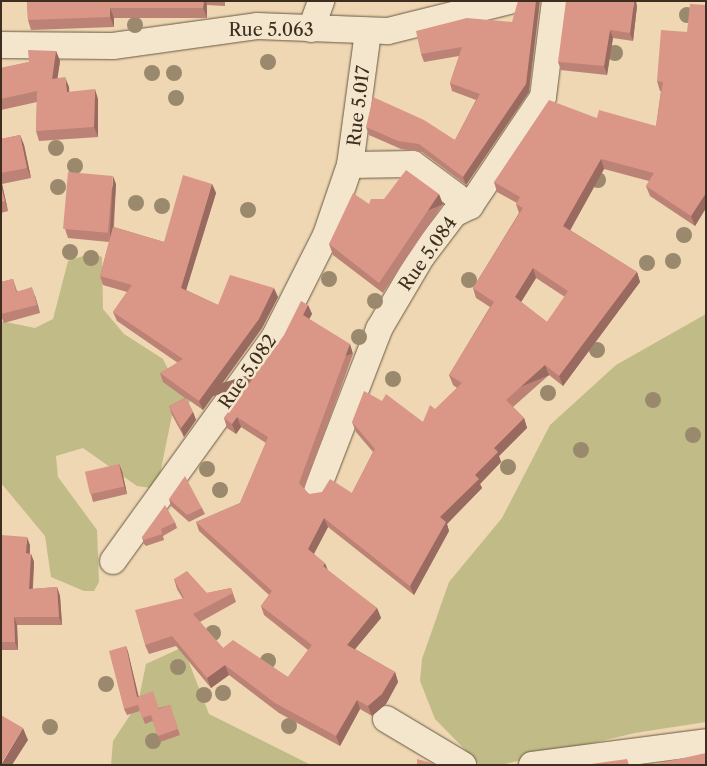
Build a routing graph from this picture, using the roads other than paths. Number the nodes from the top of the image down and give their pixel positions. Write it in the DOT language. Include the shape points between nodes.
graph roads {
  1 [pos="321,1"];
  2 [pos="509,1"];
  3 [pos="554,1"];
  4 [pos="311,29"];
  5 [pos="368,32"];
  6 [pos="1,46"];
  7 [pos="350,165"];
  8 [pos="470,206"];
  9 [pos="318,490"];
  10 [pos="113,561"];
  11 [pos="386,720"];
  12 [pos="706,742"];
  13 [pos="463,765"];
  14 [pos="532,765"];
  1 -- 4 [label="street"];
  2 -- 5 [label="street, Rue 5.063"];
  3 -- 8 [label="street, Rue 5.084" via="543,97"];
  4 -- 5 [label="street, Rue 5.063"];
  4 -- 6 [label="street, Rue 5.063" via="257,26 112,46"];
  5 -- 7 [label="street, Rue 5.017"];
  7 -- 8 [label="street, Rue 5.017" via="413,164"];
  7 -- 10 [label="street, Rue 5.082" via="326,235 275,336"];
  8 -- 9 [label="street, Rue 5.084" via="454,214 422,256 379,329"];
  11 -- 13 [label="street"];
  12 -- 14 [label="street"];
}
